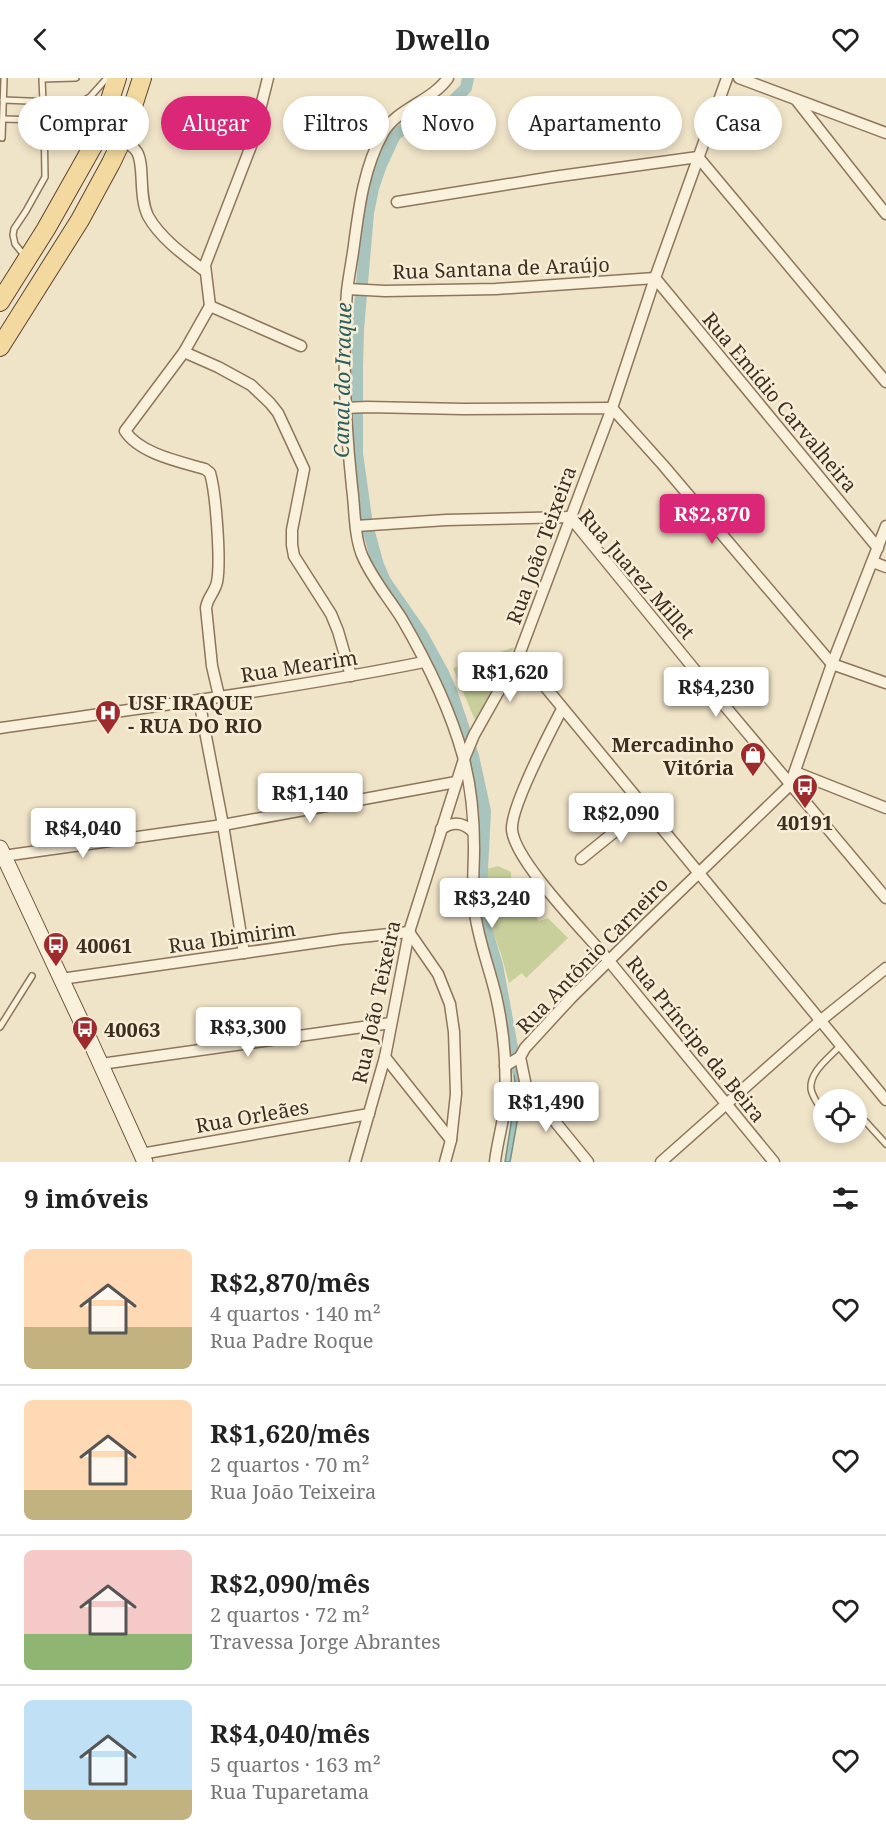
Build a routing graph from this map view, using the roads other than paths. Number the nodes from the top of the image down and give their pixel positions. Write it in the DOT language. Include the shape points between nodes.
graph roads {
  1 [pos="76,78"];
  2 [pos="107,78"];
  3 [pos="117,78"];
  4 [pos="142,78"];
  5 [pos="268,78"];
  6 [pos="448,78"];
  7 [pos="727,78"];
  8 [pos="739,78"];
  9 [pos="4,80"];
  10 [pos="43,96"];
  11 [pos="91,96"];
  12 [pos="136,96"];
  13 [pos="3,100"];
  14 [pos="796,100"];
  15 [pos="18,101"];
  16 [pos="3,119"];
  17 [pos="18,119"];
  18 [pos="886,133"];
  19 [pos="2,138"];
  20 [pos="45,150"];
  21 [pos="87,150"];
  22 [pos="117,150"];
  23 [pos="134,150"];
  24 [pos="698,157"];
  25 [pos="84,163"];
  26 [pos="397,202"];
  27 [pos="886,214"];
  28 [pos="27,259"];
  29 [pos="205,271"];
  30 [pos="655,278"];
  31 [pos="351,289"];
  32 [pos="0,302"];
  33 [pos="210,306"];
  34 [pos="301,346"];
  35 [pos="0,347"];
  36 [pos="184,352"];
  37 [pos="886,382"];
  38 [pos="349,408"];
  39 [pos="612,408"];
  40 [pos="570,517"];
  41 [pos="358,526"];
  42 [pos="886,526"];
  43 [pos="878,548"];
  44 [pos="873,562"];
  45 [pos="886,567"];
  46 [pos="519,655"];
  47 [pos="424,662"];
  48 [pos="832,664"];
  49 [pos="351,676"];
  50 [pos="886,684"];
  51 [pos="219,696"];
  52 [pos="199,700"];
  53 [pos="562,708"];
  54 [pos="0,728"];
  55 [pos="464,759"];
  56 [pos="795,772"];
  57 [pos="456,782"];
  58 [pos="790,785"];
  59 [pos="644,808"];
  60 [pos="886,808"];
  61 [pos="223,825"];
  62 [pos="441,829"];
  63 [pos="473,832"];
  64 [pos="2,852"];
  65 [pos="581,859"];
  66 [pos="698,873"];
  67 [pos="886,898"];
  68 [pos="409,932"];
  69 [pos="244,953"];
  70 [pos="609,961"];
  71 [pos="886,968"];
  72 [pos="32,976"];
  73 [pos="61,979"];
  74 [pos="820,1022"];
  75 [pos="391,1023"];
  76 [pos="0,1026"];
  77 [pos="840,1046"];
  78 [pos="523,1053"];
  79 [pos="385,1057"];
  80 [pos="101,1064"];
  81 [pos="505,1066"];
  82 [pos="813,1095"];
  83 [pos="886,1100"];
  84 [pos="726,1104"];
  85 [pos="369,1114"];
  86 [pos="867,1122"];
  87 [pos="450,1140"];
  88 [pos="886,1144"];
  89 [pos="143,1158"];
  90 [pos="355,1162"];
  91 [pos="445,1162"];
  92 [pos="495,1162"];
  93 [pos="588,1162"];
  94 [pos="661,1162"];
  95 [pos="774,1162"];
  1 -- 10 [label="lane" via="42,79"];
  2 -- 11 [label="lane"];
  3 -- 25 [label="main road" via="98,137"];
  4 -- 12 [label="main road"];
  5 -- 29 [label="street" via="251,146 206,259"];
  6 -- 31 [label="street" via="431,96 394,120 381,136 358,209"];
  7 -- 24 [label="street, Rua João Teixeira"];
  8 -- 14 [label="street"];
  9 -- 13 [label="lane"];
  13 -- 15 [label="lane"];
  13 -- 16 [label="lane"];
  14 -- 18 [label="street"];
  14 -- 27 [label="street"];
  16 -- 17 [label="lane"];
  16 -- 19 [label="lane"];
  20 -- 28 [label="lane" via="45,177 13,235"];
  21 -- 25 [label="lane"];
  22 -- 35 [label="main road" via="80,220"];
  23 -- 29 [label="street" via="140,159 143,202 151,220"];
  24 -- 26 [label="street"];
  24 -- 30 [label="street, Rua João Teixeira"];
  24 -- 37 [label="street"];
  25 -- 28 [label="main road"];
  28 -- 32 [label="main road"];
  29 -- 33 [label="street"];
  30 -- 31 [label="street, Rua Santana de Araújo" via="496,289"];
  30 -- 39 [label="street, Rua João Teixeira"];
  30 -- 43 [label="street, Rua Emídio Carvalheira"];
  31 -- 38 [label="street" via="345,333"];
  33 -- 34 [label="street"];
  33 -- 36 [label="street"];
  36 -- 49 [label="street" via="238,377 278,412 304,474 292,530 294,556 331,614"];
  36 -- 51 [label="street" via="126,434 166,458 210,473 218,563 216,585 206,608"];
  38 -- 39 [label="street"];
  38 -- 41 [label="street" via="347,445"];
  39 -- 40 [label="street, Rua João Teixeira"];
  39 -- 48 [label="street"];
  40 -- 41 [label="street, Rua Juarez Millet"];
  40 -- 46 [label="street, Rua João Teixeira"];
  40 -- 58 [label="street, Rua Juarez Millet"];
  41 -- 47 [label="street" via="361,552 369,571"];
  42 -- 43 [label="street, Rua Antônio Carneiro"];
  43 -- 44 [label="street, Rua Antônio Carneiro"];
  44 -- 45 [label="street"];
  44 -- 48 [label="street, Rua Antônio Carneiro"];
  46 -- 53 [label="street"];
  46 -- 55 [label="street, Rua João Teixeira"];
  47 -- 49 [label="street, Rua Mearim"];
  47 -- 55 [label="street"];
  48 -- 50 [label="street"];
  48 -- 56 [label="street, Rua Antônio Carneiro"];
  49 -- 51 [label="street, Rua Mearim"];
  51 -- 52 [label="street, Rua Mearim"];
  52 -- 54 [label="street, Rua Mearim"];
  52 -- 61 [label="street"];
  53 -- 59 [label="street"];
  53 -- 70 [label="street, Rua Príncipe da Beira" via="527,783 512,821 512,832 522,855 545,887"];
  55 -- 57 [label="street, Rua João Teixeira"];
  55 -- 63 [label="street"];
  56 -- 58 [label="street, Rua Antônio Carneiro"];
  56 -- 60 [label="street"];
  57 -- 61 [label="street"];
  57 -- 62 [label="street, Rua João Teixeira"];
  58 -- 66 [label="street, Rua Antônio Carneiro"];
  58 -- 67 [label="street, Rua Juarez Millet"];
  59 -- 65 [label="street"];
  59 -- 66 [label="street"];
  61 -- 64 [label="street"];
  61 -- 69 [label="street"];
  62 -- 63 [label="street" via="458,823"];
  62 -- 68 [label="street, Rua João Teixeira"];
  63 -- 81 [label="street" via="474,909 496,995"];
  64 -- 73 [label="main road"];
  66 -- 70 [label="street, Rua Antônio Carneiro"];
  66 -- 74 [label="street"];
  68 -- 69 [label="street, Rua Ibimirim"];
  68 -- 75 [label="street, Rua João Teixeira"];
  68 -- 87 [label="street" via="438,974 450,1004 456,1094"];
  69 -- 73 [label="street, Rua Ibimirim"];
  70 -- 78 [label="street, Rua Antônio Carneiro"];
  70 -- 84 [label="street, Rua Príncipe da Beira"];
  71 -- 74 [label="street"];
  72 -- 76 [label="lane"];
  73 -- 80 [label="main road"];
  74 -- 77 [label="street"];
  74 -- 84 [label="street"];
  75 -- 79 [label="street, Rua João Teixeira"];
  75 -- 80 [label="street"];
  77 -- 82 [label="lane" via="817,1070 812,1081"];
  77 -- 83 [label="street"];
  78 -- 81 [label="street, Rua Antônio Carneiro"];
  78 -- 93 [label="street" via="526,1086"];
  79 -- 85 [label="street, Rua João Teixeira"];
  79 -- 87 [label="street"];
  80 -- 89 [label="main road"];
  81 -- 92 [label="street" via="505,1106"];
  84 -- 94 [label="street"];
  84 -- 95 [label="street, Rua Príncipe da Beira"];
  85 -- 89 [label="street, Rua Orleães"];
  85 -- 90 [label="street, Rua João Teixeira"];
  86 -- 88 [label="lane"];
  87 -- 91 [label="street"];
}
